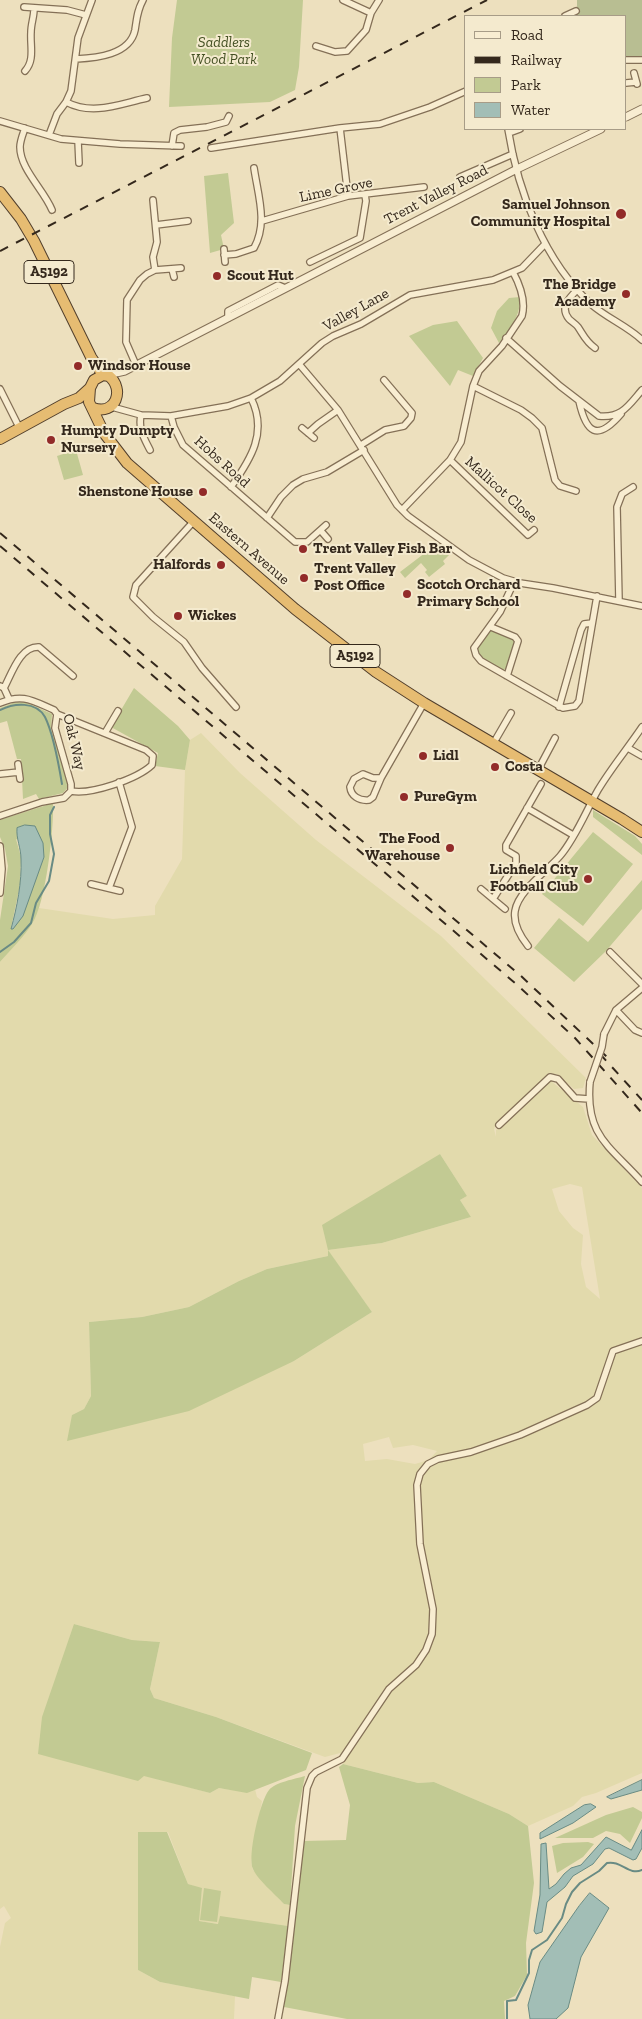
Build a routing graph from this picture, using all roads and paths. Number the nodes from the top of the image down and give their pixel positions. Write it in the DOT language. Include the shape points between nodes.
graph roads {
  1 [pos="92,0"];
  2 [pos="143,0"];
  3 [pos="343,0"];
  4 [pos="379,0"];
  5 [pos="24,7"];
  6 [pos="34,8"];
  7 [pos="576,11"];
  8 [pos="371,13"];
  9 [pos="86,15"];
  10 [pos="567,15"];
  11 [pos="316,46"];
  12 [pos="76,59"];
  13 [pos="627,60"];
  14 [pos="642,60"];
  15 [pos="26,71"];
  16 [pos="634,73"];
  17 [pos="627,83"];
  18 [pos="464,92"];
  19 [pos="144,101"];
  20 [pos="66,102"];
  21 [pos="642,109"];
  22 [pos="229,116"];
  23 [pos="627,116"];
  24 [pos="0,121"];
  25 [pos="25,128"];
  26 [pos="340,128"];
  27 [pos="599,130"];
  28 [pos="509,131"];
  29 [pos="49,135"];
  30 [pos="78,141"];
  31 [pos="172,146"];
  32 [pos="181,146"];
  33 [pos="211,148"];
  34 [pos="513,154"];
  35 [pos="80,160"];
  36 [pos="254,168"];
  37 [pos="517,169"];
  38 [pos="460,177"];
  39 [pos="255,178"];
  40 [pos="247,180"];
  41 [pos="424,187"];
  42 [pos="0,192"];
  43 [pos="365,195"];
  44 [pos="348,196"];
  45 [pos="155,202"];
  46 [pos="53,211"];
  47 [pos="188,221"];
  48 [pos="262,221"];
  49 [pos="156,225"];
  50 [pos="545,244"];
  51 [pos="226,262"];
  52 [pos="310,262"];
  53 [pos="181,268"];
  54 [pos="172,269"];
  55 [pos="155,270"];
  56 [pos="514,272"];
  57 [pos="174,277"];
  58 [pos="578,289"];
  59 [pos="506,338"];
  60 [pos="642,340"];
  61 [pos="595,348"];
  62 [pos="91,357"];
  63 [pos="299,364"];
  64 [pos="136,365"];
  65 [pos="125,371"];
  66 [pos="105,375"];
  67 [pos="384,380"];
  68 [pos="394,380"];
  69 [pos="388,385"];
  70 [pos="92,386"];
  71 [pos="473,386"];
  72 [pos="0,389"];
  73 [pos="116,390"];
  74 [pos="642,390"];
  75 [pos="251,398"];
  76 [pos="579,400"];
  77 [pos="64,404"];
  78 [pos="92,407"];
  79 [pos="110,408"];
  80 [pos="126,409"];
  81 [pos="338,410"];
  82 [pos="624,410"];
  83 [pos="142,415"];
  84 [pos="171,416"];
  85 [pos="20,428"];
  86 [pos="302,428"];
  87 [pos="104,433"];
  88 [pos="308,433"];
  89 [pos="545,436"];
  90 [pos="552,436"];
  91 [pos="314,438"];
  92 [pos="0,439"];
  93 [pos="363,448"];
  94 [pos="150,450"];
  95 [pos="450,460"];
  96 [pos="231,487"];
  97 [pos="633,487"];
  98 [pos="576,491"];
  99 [pos="402,510"];
  100 [pos="267,518"];
  101 [pos="194,521"];
  102 [pos="326,525"];
  103 [pos="534,530"];
  104 [pos="321,531"];
  105 [pos="328,538"];
  106 [pos="514,582"];
  107 [pos="596,596"];
  108 [pos="619,601"];
  109 [pos="642,606"];
  110 [pos="592,623"];
  111 [pos="491,627"];
  112 [pos="507,676"];
  113 [pos="73,677"];
  114 [pos="2,687"];
  115 [pos="10,699"];
  116 [pos="0,703"];
  117 [pos="424,703"];
  118 [pos="236,707"];
  119 [pos="559,707"];
  120 [pos="118,711"];
  121 [pos="511,713"];
  122 [pos="57,714"];
  123 [pos="642,727"];
  124 [pos="105,733"];
  125 [pos="555,738"];
  126 [pos="493,744"];
  127 [pos="628,748"];
  128 [pos="642,756"];
  129 [pos="18,764"];
  130 [pos="538,770"];
  131 [pos="19,772"];
  132 [pos="0,774"];
  133 [pos="381,778"];
  134 [pos="20,779"];
  135 [pos="119,782"];
  136 [pos="541,784"];
  137 [pos="71,791"];
  138 [pos="592,801"];
  139 [pos="527,808"];
  140 [pos="0,816"];
  141 [pos="642,832"];
  142 [pos="574,835"];
  143 [pos="0,846"];
  144 [pos="92,884"];
  145 [pos="109,888"];
  146 [pos="481,889"];
  147 [pos="120,891"];
  148 [pos="0,893"];
  149 [pos="493,899"];
  150 [pos="505,909"];
  151 [pos="528,946"];
  152 [pos="610,952"];
  153 [pos="642,984"];
  154 [pos="642,988"];
  155 [pos="616,1010"];
  156 [pos="642,1033"];
  157 [pos="589,1099"];
  158 [pos="499,1125"];
  159 [pos="642,1182"];
  160 [pos="642,1341"];
  161 [pos="278,2019"];
  1 -- 9 [label="street"];
  2 -- 12 [label="street" via="137,12 135,31 124,47 101,57"];
  3 -- 8 [label="street"];
  4 -- 8 [label="street"];
  5 -- 6 [label="street"];
  6 -- 9 [label="street"];
  6 -- 15 [label="street" via="30,31 32,58"];
  7 -- 10 [label="street"];
  8 -- 11 [label="street" via="366,30 348,51 342,53"];
  9 -- 12 [label="street" via="78,38"];
  12 -- 20 [label="street" via="73,85"];
  13 -- 14 [label="street"];
  16 -- 17 [label="street" via="636,83"];
  18 -- 26 [label="street" via="380,124"];
  19 -- 20 [label="street" via="90,110"];
  20 -- 29 [label="street" via="57,114"];
  21 -- 23 [label="street"];
  22 -- 31 [label="street" via="219,125 174,133"];
  24 -- 25 [label="street"];
  25 -- 29 [label="street"];
  25 -- 46 [label="street" via="20,148 23,160"];
  26 -- 33 [label="street" via="252,146"];
  26 -- 44 [label="street"];
  27 -- 37 [label="street, Trent Valley Road"];
  28 -- 34 [label="street"];
  29 -- 30 [label="street"];
  30 -- 31 [label="street"];
  30 -- 35 [label="street"];
  31 -- 32 [label="street"];
  34 -- 37 [label="street"];
  34 -- 38 [label="street"];
  36 -- 39 [label="street"];
  37 -- 50 [label="street"];
  37 -- 64 [label="street, Trent Valley Road"];
  39 -- 40 [label="street"];
  39 -- 48 [label="street"];
  41 -- 43 [label="street, Lime Grove" via="415,184"];
  42 -- 62 [label="highway, A5192" via="34,241"];
  43 -- 44 [label="street, Lime Grove"];
  43 -- 52 [label="street" via="360,238"];
  44 -- 48 [label="street, Lime Grove"];
  45 -- 49 [label="street"];
  47 -- 49 [label="street"];
  48 -- 51 [label="street" via="254,248 224,252"];
  49 -- 55 [label="street"];
  50 -- 56 [label="street, Valley Lane"];
  50 -- 58 [label="street"];
  53 -- 54 [label="street"];
  54 -- 55 [label="street"];
  54 -- 57 [label="street"];
  55 -- 64 [label="street" via="140,280 127,300 126,342"];
  56 -- 59 [label="street" via="522,293 523,310"];
  56 -- 63 [label="street, Valley Lane" via="480,283 410,295 361,324 333,336"];
  58 -- 60 [label="street" via="592,305"];
  58 -- 61 [label="street" via="568,299 566,314 587,343"];
  59 -- 71 [label="street" via="480,371"];
  59 -- 76 [label="street"];
  62 -- 66 [label="highway, A5192"];
  62 -- 70 [label="highway, A5192"];
  63 -- 75 [label="street, Valley Lane" via="280,381"];
  63 -- 81 [label="street"];
  64 -- 65 [label="street, Trent Valley Road"];
  65 -- 66 [label="street, Trent Valley Road"];
  65 -- 73 [label="street"];
  66 -- 70 [label="highway" via="94,380"];
  66 -- 73 [label="highway" via="113,379"];
  67 -- 69 [label="street"];
  68 -- 69 [label="street"];
  69 -- 93 [label="street" via="412,413 411,418 404,426 385,430"];
  70 -- 77 [label="highway" via="79,398"];
  70 -- 78 [label="highway" via="89,396"];
  71 -- 89 [label="street" via="532,418"];
  71 -- 95 [label="street" via="462,442"];
  72 -- 85 [label="street"];
  73 -- 79 [label="highway" via="115,402"];
  73 -- 80 [label="street"];
  74 -- 82 [label="street"];
  75 -- 84 [label="street, Valley Lane" via="228,406"];
  75 -- 96 [label="street" via="258,417 256,437 251,458"];
  76 -- 82 [label="street" via="599,416 616,415"];
  76 -- 82 [label="street" via="587,426 598,431 610,427"];
  77 -- 78 [label="highway"];
  77 -- 85 [label="highway"];
  78 -- 79 [label="highway" via="104,411"];
  78 -- 87 [label="highway, Eastern Avenue / A5192"];
  79 -- 80 [label="street, Valley Lane"];
  79 -- 87 [label="highway"];
  80 -- 83 [label="street, Valley Lane"];
  81 -- 88 [label="street"];
  81 -- 93 [label="street"];
  83 -- 84 [label="street, Valley Lane"];
  83 -- 94 [label="street" via="139,423"];
  84 -- 96 [label="street, Hobs Road" via="183,445"];
  85 -- 92 [label="highway"];
  86 -- 88 [label="street"];
  87 -- 101 [label="highway, Eastern Avenue / A5192" via="136,472"];
  88 -- 91 [label="street"];
  89 -- 90 [label="street"];
  89 -- 98 [label="street" via="555,480 560,486"];
  93 -- 99 [label="street"];
  93 -- 100 [label="street" via="327,472 293,485"];
  95 -- 99 [label="street"];
  95 -- 103 [label="street, Mallicot Close" via="528,536"];
  96 -- 100 [label="street, Hobs Road"];
  97 -- 108 [label="street" via="622,494 617,507"];
  99 -- 106 [label="street" via="469,560"];
  100 -- 104 [label="street, Hobs Road" via="296,542 307,542"];
  101 -- 117 [label="highway, Eastern Avenue / A5192" via="295,609 376,672"];
  101 -- 118 [label="street" via="136,585 132,597 184,642 227,704"];
  102 -- 104 [label="street"];
  104 -- 105 [label="street"];
  106 -- 107 [label="street"];
  106 -- 111 [label="street"];
  107 -- 108 [label="street"];
  107 -- 110 [label="street"];
  108 -- 109 [label="street"];
  110 -- 119 [label="street" via="584,624 581,630"];
  110 -- 119 [label="street" via="579,701 569,708"];
  111 -- 112 [label="street" via="518,641"];
  111 -- 112 [label="street" via="474,648 476,655"];
  112 -- 119 [label="street"];
  113 -- 114 [label="street" via="39,647 32,647 25,651"];
  114 -- 115 [label="street"];
  115 -- 116 [label="street, Oak Way"];
  115 -- 122 [label="street, Oak Way" via="26,698"];
  117 -- 126 [label="highway, Eastern Avenue / A5192"];
  117 -- 133 [label="street"];
  120 -- 124 [label="street"];
  121 -- 126 [label="street"];
  122 -- 124 [label="street"];
  122 -- 137 [label="street, Oak Way" via="55,728"];
  123 -- 127 [label="street"];
  124 -- 135 [label="street" via="153,756 152,765"];
  125 -- 130 [label="street"];
  126 -- 130 [label="highway, Eastern Avenue / A5192"];
  127 -- 128 [label="street"];
  127 -- 138 [label="street"];
  129 -- 131 [label="street"];
  130 -- 138 [label="highway, Eastern Avenue / A5192"];
  131 -- 132 [label="street"];
  131 -- 134 [label="street"];
  133 -- 133 [label="street" via="357,776 350,791 357,798 369,800"];
  135 -- 137 [label="street" via="81,793"];
  135 -- 145 [label="street" via="132,827"];
  136 -- 139 [label="street"];
  137 -- 140 [label="street, Oak Way" via="64,798"];
  138 -- 141 [label="highway, Eastern Avenue / A5192"];
  138 -- 142 [label="street"];
  139 -- 142 [label="street"];
  139 -- 149 [label="street" via="506,845 506,850 516,856 516,862"];
  142 -- 151 [label="street" via="561,855 518,901 516,923"];
  143 -- 148 [label="street"];
  144 -- 145 [label="street"];
  145 -- 147 [label="street"];
  146 -- 149 [label="street"];
  149 -- 150 [label="street"];
  152 -- 153 [label="street"];
  154 -- 155 [label="street"];
  155 -- 156 [label="street"];
  155 -- 157 [label="street, bridge" via="604,1034 590,1082"];
  157 -- 158 [label="street" via="575,1098 558,1079 550,1077"];
  157 -- 159 [label="street" via="589,1112 605,1145"];
  160 -- 161 [label="street" via="613,1351 598,1398 587,1405 520,1435 471,1452 438,1459 428,1464 420,1474 417,1485 420,1544 433,1609 432,1634 416,1665 389,1688 342,1759 316,1772 307,1788"];
}
